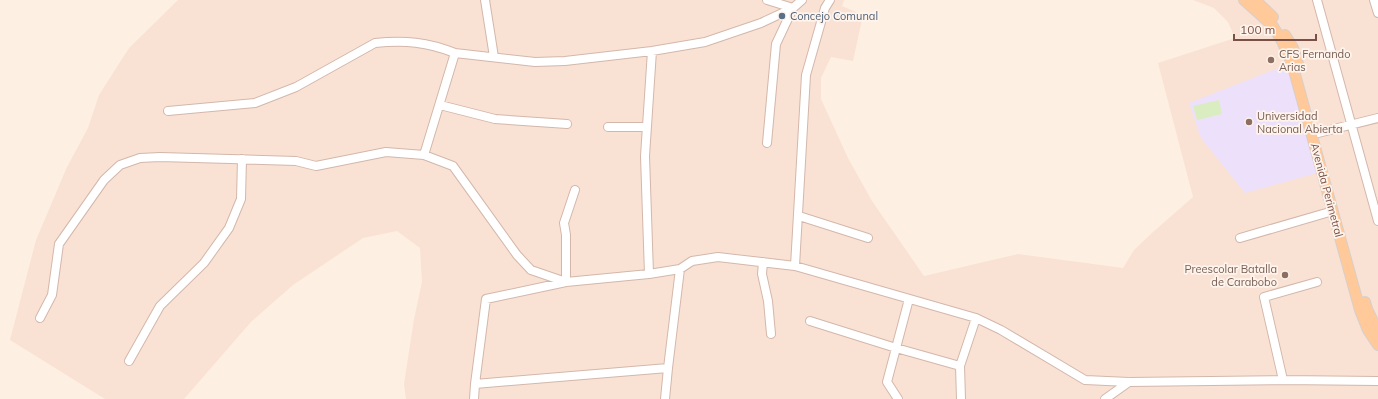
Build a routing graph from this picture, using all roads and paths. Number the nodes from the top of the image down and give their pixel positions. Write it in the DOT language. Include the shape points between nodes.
graph roads {
  1 [pos="485,0"];
  2 [pos="766,0"];
  3 [pos="802,0"];
  4 [pos="830,0"];
  5 [pos="1244,0"];
  6 [pos="1317,0"];
  7 [pos="1374,0"];
  8 [pos="1259,2"];
  9 [pos="793,8"];
  10 [pos="1378,13"];
  11 [pos="652,50"];
  12 [pos="455,53"];
  13 [pos="494,57"];
  14 [pos="440,104"];
  15 [pos="168,111"];
  16 [pos="1378,118"];
  17 [pos="567,124"];
  18 [pos="1352,125"];
  19 [pos="608,127"];
  20 [pos="647,127"];
  21 [pos="1318,133"];
  22 [pos="766,143"];
  23 [pos="424,155"];
  24 [pos="242,159"];
  25 [pos="575,190"];
  26 [pos="1333,211"];
  27 [pos="799,216"];
  28 [pos="1378,221"];
  29 [pos="868,238"];
  30 [pos="1240,238"];
  31 [pos="763,262"];
  32 [pos="795,266"];
  33 [pos="680,269"];
  34 [pos="649,274"];
  35 [pos="566,282"];
  36 [pos="1317,282"];
  37 [pos="909,299"];
  38 [pos="40,318"];
  39 [pos="976,318"];
  40 [pos="810,321"];
  41 [pos="1378,332"];
  42 [pos="771,334"];
  43 [pos="1378,345"];
  44 [pos="896,348"];
  45 [pos="128,361"];
  46 [pos="960,366"];
  47 [pos="668,368"];
  48 [pos="1283,380"];
  49 [pos="1378,381"];
  50 [pos="1129,382"];
  51 [pos="475,384"];
  52 [pos="474,399"];
  53 [pos="666,399"];
  54 [pos="898,399"];
  55 [pos="961,399"];
  56 [pos="1105,399"];
  1 -- 13 [label="street"];
  2 -- 9 [label="street"];
  3 -- 9 [label="street"];
  4 -- 27 [label="street" via="825,8 806,75"];
  5 -- 26 [label="main road, Avenida Perimetral" via="1272,25 1293,67"];
  6 -- 18 [label="street"];
  7 -- 10 [label="street"];
  8 -- 21 [label="main road, Avenida Perimetral" via="1275,19 1293,48"];
  9 -- 11 [label="street" via="705,42"];
  9 -- 22 [label="street" via="776,44"];
  11 -- 13 [label="street" via="565,61 535,62"];
  11 -- 20 [label="street"];
  12 -- 13 [label="street"];
  12 -- 14 [label="street"];
  12 -- 15 [label="street" via="423,43 376,42 296,87 255,103"];
  14 -- 17 [label="street" via="495,119"];
  14 -- 23 [label="street"];
  16 -- 18 [label="street"];
  18 -- 21 [label="street"];
  18 -- 28 [label="street"];
  19 -- 20 [label="street"];
  20 -- 34 [label="street" via="645,156"];
  21 -- 41 [label="main road, Avenida Perimetral" via="1367,309"];
  23 -- 24 [label="street" via="386,152 316,166 296,161"];
  23 -- 35 [label="street" via="452,166 531,270"];
  24 -- 38 [label="street" via="160,157 140,158 120,165 104,180 59,244 52,295"];
  24 -- 45 [label="street" via="241,199 229,228 204,263 160,306"];
  25 -- 35 [label="street" via="564,223"];
  26 -- 30 [label="street"];
  26 -- 43 [label="main road, Avenida Perimetral" via="1360,310 1368,330"];
  27 -- 29 [label="street"];
  27 -- 32 [label="street"];
  31 -- 32 [label="street"];
  31 -- 33 [label="street" via="718,257 692,261"];
  31 -- 42 [label="street" via="762,274"];
  32 -- 37 [label="street"];
  33 -- 34 [label="street"];
  33 -- 47 [label="street"];
  34 -- 35 [label="street"];
  35 -- 51 [label="street" via="486,299"];
  36 -- 48 [label="street" via="1264,297"];
  37 -- 39 [label="street"];
  37 -- 44 [label="street"];
  39 -- 46 [label="street"];
  39 -- 50 [label="street" via="1085,380"];
  40 -- 44 [label="street"];
  44 -- 46 [label="street"];
  44 -- 54 [label="street" via="887,382"];
  46 -- 55 [label="street"];
  47 -- 51 [label="street"];
  47 -- 53 [label="street"];
  48 -- 49 [label="street"];
  48 -- 50 [label="street"];
  50 -- 56 [label="street"];
  51 -- 52 [label="street"];
}
